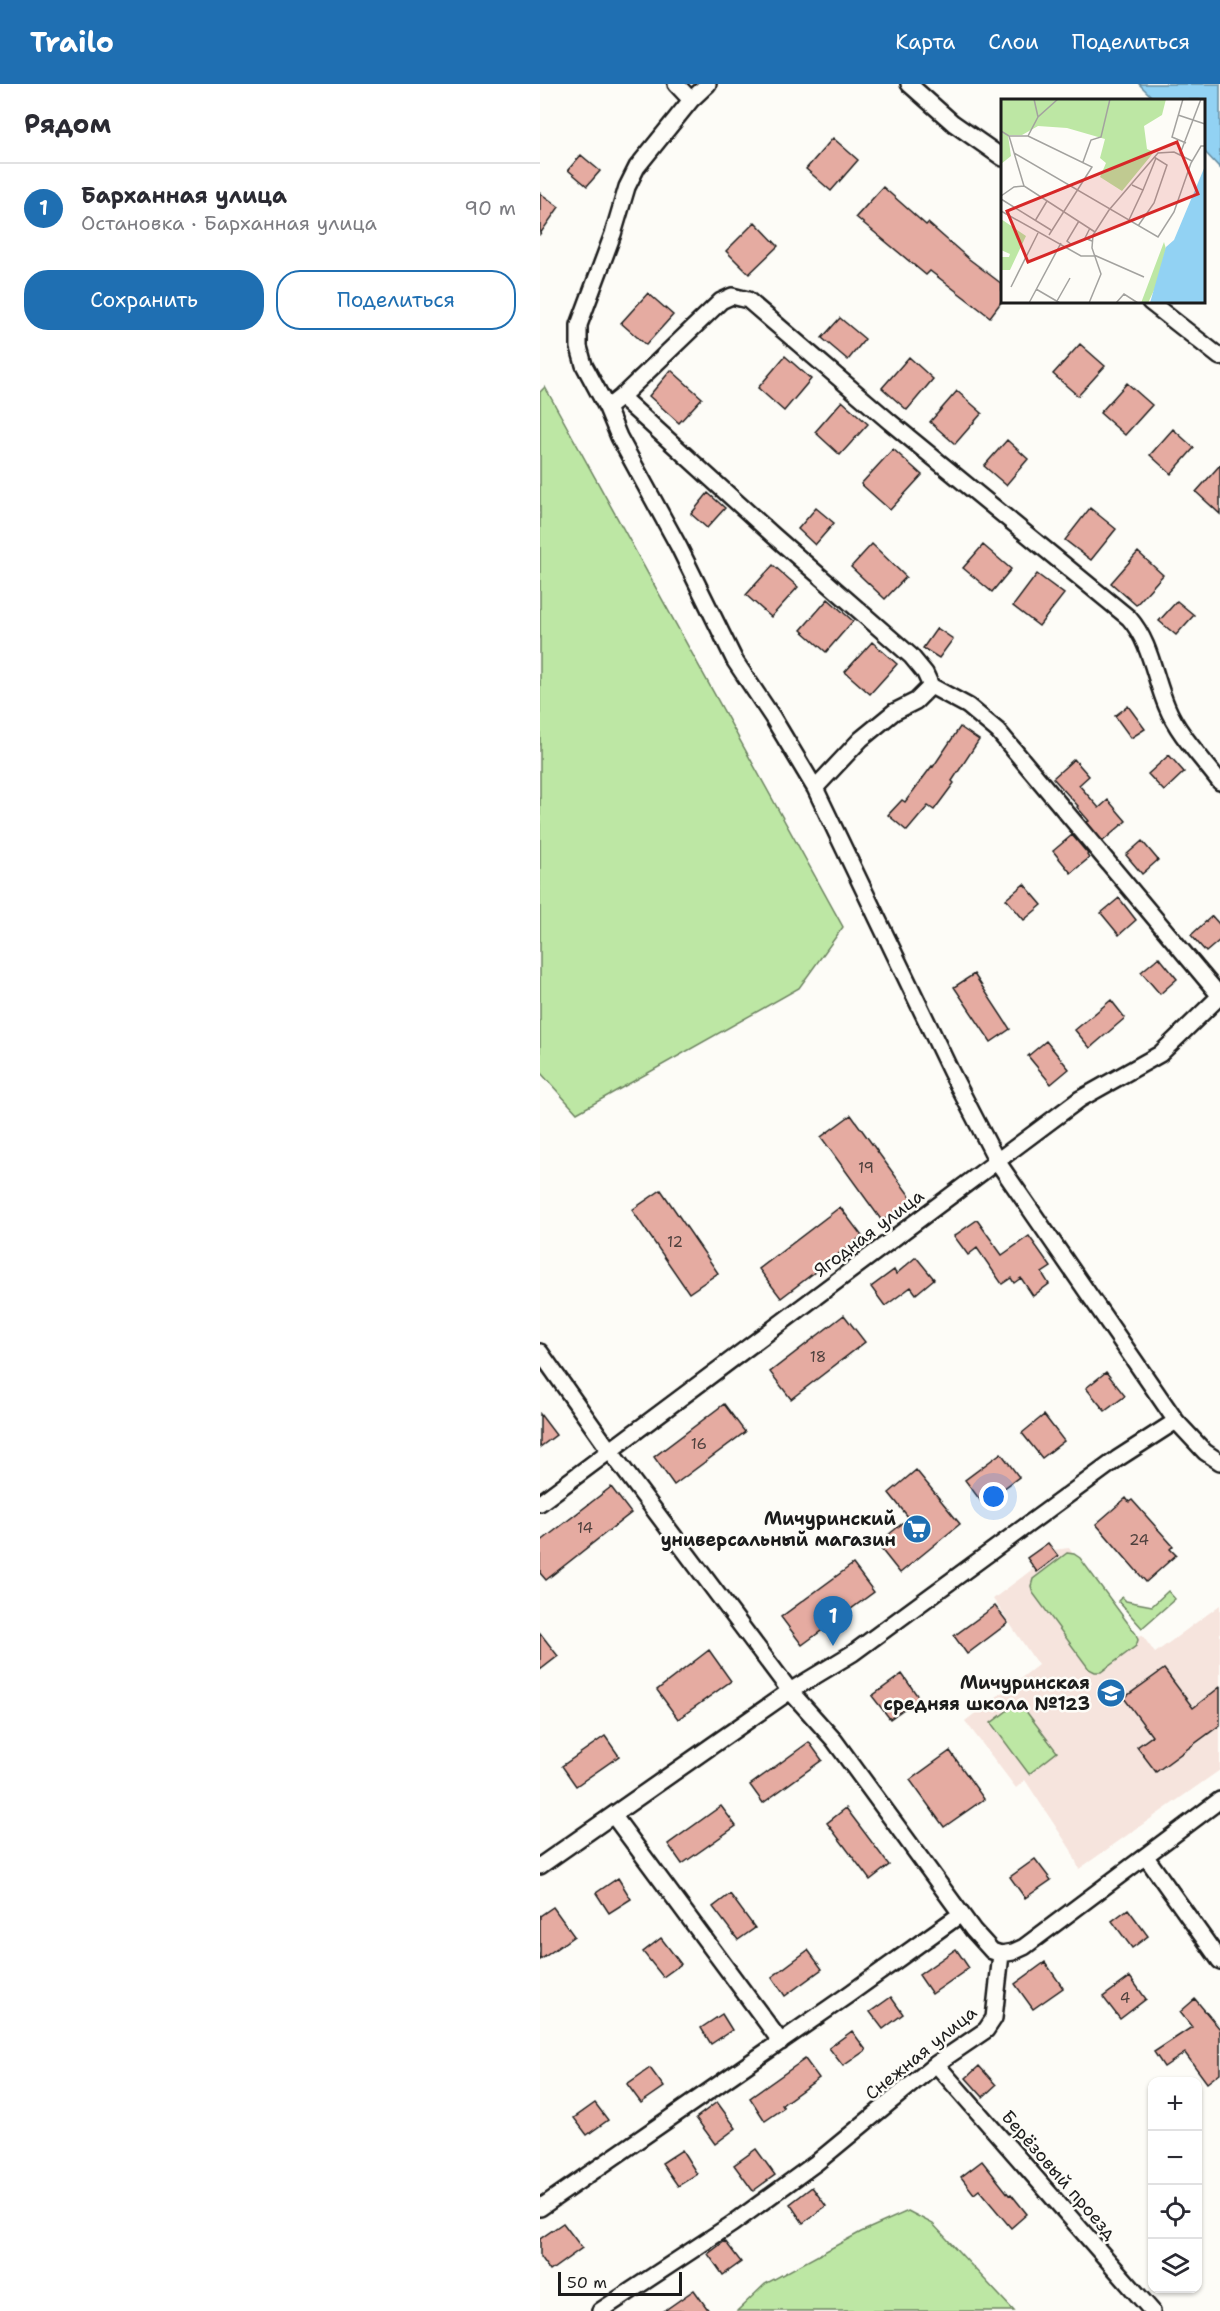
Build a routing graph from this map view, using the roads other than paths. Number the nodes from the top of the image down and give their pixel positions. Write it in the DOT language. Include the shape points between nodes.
graph roads {
  1 [pos="676,84"];
  2 [pos="708,84"];
  3 [pos="909,84"];
  4 [pos="691,100"];
  5 [pos="1001,157"];
  6 [pos="1151,303"];
  7 [pos="1220,357"];
  8 [pos="621,397"];
  9 [pos="607,408"];
  10 [pos="931,686"];
  11 [pos="1220,782"];
  12 [pos="815,788"];
  13 [pos="1220,996"];
  14 [pos="997,1161"];
  15 [pos="540,1352"];
  16 [pos="1176,1421"];
  17 [pos="610,1451"];
  18 [pos="1220,1462"];
  19 [pos="540,1503"];
  20 [pos="790,1691"];
  21 [pos="1220,1800"];
  22 [pos="613,1815"];
  23 [pos="1146,1857"];
  24 [pos="540,1866"];
  25 [pos="961,1914"];
  26 [pos="1001,1954"];
  27 [pos="1220,1961"];
  28 [pos="782,2042"];
  29 [pos="936,2064"];
  30 [pos="540,2208"];
  31 [pos="600,2311"];
  32 [pos="1152,2311"];
  1 -- 4 [label="street"];
  2 -- 4 [label="street"];
  3 -- 5 [label="street" via="953,123"];
  4 -- 9 [label="street" via="637,167 627,187 579,325 584,365"];
  6 -- 7 [label="street"];
  8 -- 9 [label="street"];
  8 -- 10 [label="street" via="911,656"];
  8 -- 11 [label="street" via="721,301 732,296 748,300 1129,618 1145,643 1167,708"];
  9 -- 12 [label="street" via="735,661"];
  10 -- 12 [label="street" via="861,739"];
  10 -- 13 [label="street" via="968,706 998,731"];
  12 -- 14 [label="street"];
  13 -- 14 [label="street, Ягодная улица" via="1160,1054 1080,1099"];
  14 -- 16 [label="street"];
  14 -- 17 [label="street, Ягодная улица"];
  15 -- 17 [label="street"];
  16 -- 18 [label="street"];
  16 -- 20 [label="street" via="1117,1459 853,1653"];
  17 -- 19 [label="street, Ягодная улица"];
  17 -- 20 [label="street"];
  20 -- 22 [label="street"];
  20 -- 25 [label="street" via="834,1740"];
  21 -- 23 [label="street"];
  22 -- 24 [label="street"];
  22 -- 28 [label="street"];
  23 -- 26 [label="street" via="1024,1947"];
  23 -- 27 [label="street"];
  25 -- 26 [label="street" via="984,1943"];
  25 -- 28 [label="street"];
  26 -- 29 [label="street, Снежная улица" via="994,2018 986,2030"];
  28 -- 30 [label="street"];
  29 -- 31 [label="street, Снежная улица" via="807,2169"];
  29 -- 32 [label="street, Берёзовый проезд"];
}
